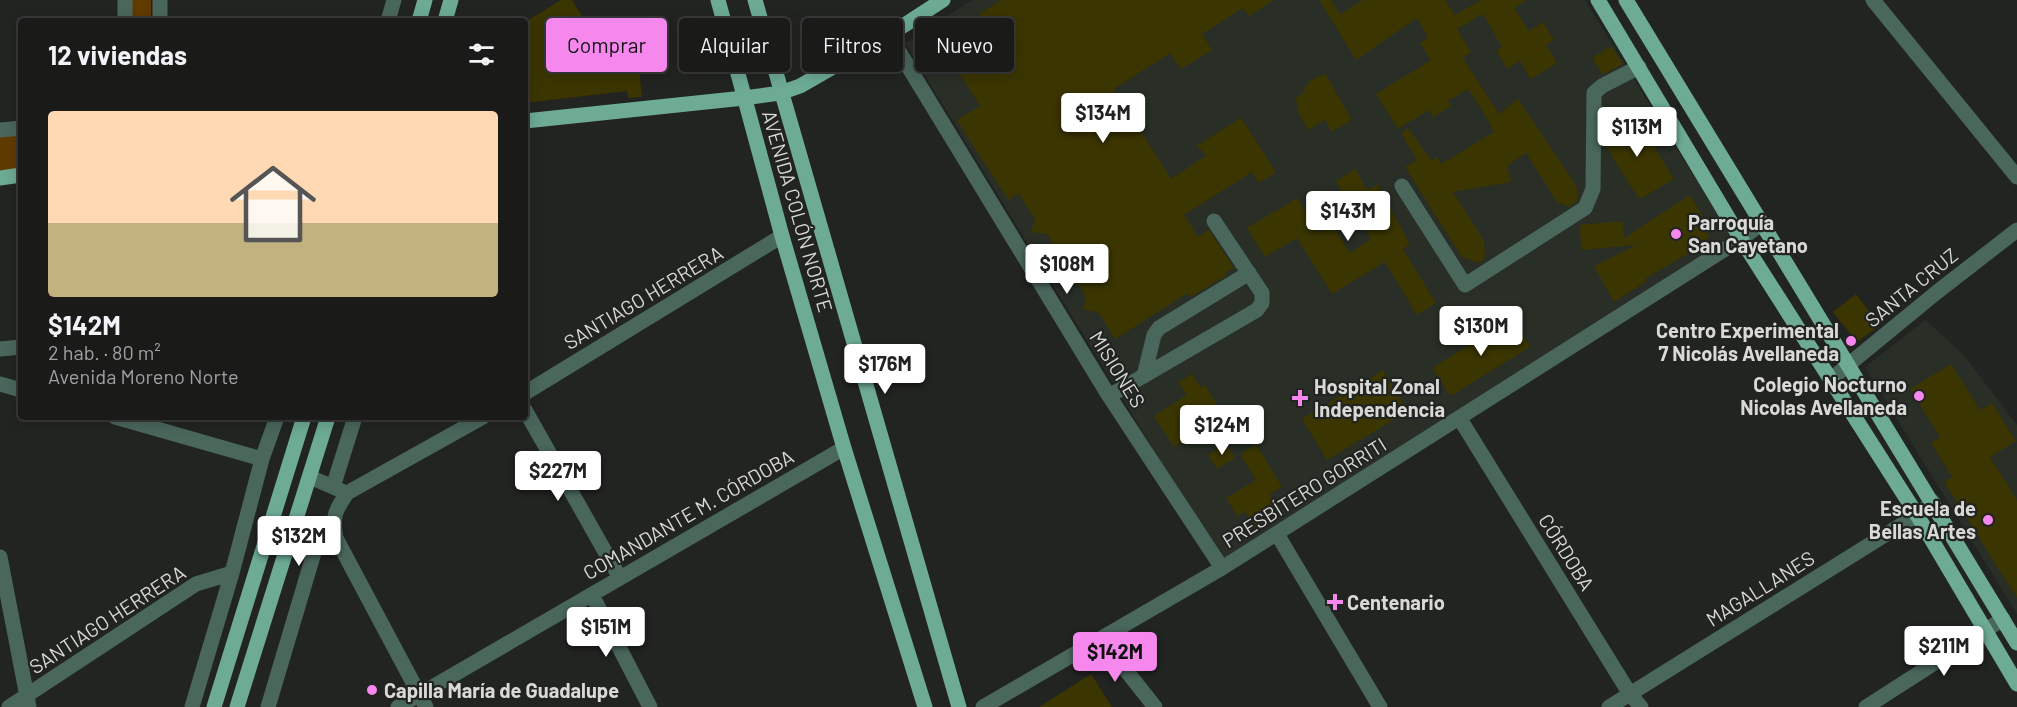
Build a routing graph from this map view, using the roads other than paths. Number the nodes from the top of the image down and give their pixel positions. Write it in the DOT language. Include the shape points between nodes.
graph roads {
  1 [pos="125,0"];
  2 [pos="160,0"];
  3 [pos="394,0"];
  4 [pos="425,0"];
  5 [pos="451,0"];
  6 [pos="717,0"];
  7 [pos="755,0"];
  8 [pos="943,0"];
  9 [pos="1598,0"];
  10 [pos="1626,0"];
  11 [pos="1873,0"];
  12 [pos="125,18"];
  13 [pos="160,18"];
  14 [pos="389,18"];
  15 [pos="420,18"];
  16 [pos="446,18"];
  17 [pos="903,26"];
  18 [pos="903,58"];
  19 [pos="1639,67"];
  20 [pos="824,72"];
  21 [pos="780,93"];
  22 [pos="744,98"];
  23 [pos="528,121"];
  24 [pos="18,128"];
  25 [pos="0,130"];
  26 [pos="18,176"];
  27 [pos="2017,177"];
  28 [pos="0,178"];
  29 [pos="1402,186"];
  30 [pos="1214,221"];
  31 [pos="1761,224"];
  32 [pos="2017,230"];
  33 [pos="782,236"];
  34 [pos="1741,239"];
  35 [pos="1249,273"];
  36 [pos="18,347"];
  37 [pos="0,349"];
  38 [pos="1849,364"];
  39 [pos="1144,376"];
  40 [pos="1832,379"];
  41 [pos="0,384"];
  42 [pos="18,389"];
  43 [pos="528,391"];
  44 [pos="1109,396"];
  45 [pos="528,415"];
  46 [pos="1460,418"];
  47 [pos="126,420"];
  48 [pos="276,420"];
  49 [pos="303,420"];
  50 [pos="327,420"];
  51 [pos="354,420"];
  52 [pos="477,420"];
  53 [pos="844,448"];
  54 [pos="262,459"];
  55 [pos="310,477"];
  56 [pos="340,490"];
  57 [pos="1933,502"];
  58 [pos="1917,515"];
  59 [pos="333,523"];
  60 [pos="1276,534"];
  61 [pos="0,557"];
  62 [pos="1222,568"];
  63 [pos="232,573"];
  64 [pos="620,578"];
  65 [pos="592,595"];
  66 [pos="2003,619"];
  67 [pos="1985,632"];
  68 [pos="1101,639"];
  69 [pos="2017,643"];
  70 [pos="2013,667"];
  71 [pos="2017,684"];
  72 [pos="1630,694"];
  73 [pos="423,700"];
  74 [pos="27,701"];
  75 [pos="9,707"];
  76 [pos="192,707"];
  77 [pos="214,707"];
  78 [pos="237,707"];
  79 [pos="268,707"];
  80 [pos="398,707"];
  81 [pos="650,707"];
  82 [pos="925,707"];
  83 [pos="959,707"];
  84 [pos="983,707"];
  85 [pos="1155,707"];
  86 [pos="1380,707"];
  87 [pos="1609,707"];
  88 [pos="1641,707"];
  89 [pos="1866,707"];
  1 -- 12 [label="street"];
  2 -- 13 [label="street"];
  3 -- 14 [label="street"];
  4 -- 15 [label="main road"];
  5 -- 16 [label="main road"];
  6 -- 22 [label="main road, AVENIDA COLÓN NORTE"];
  7 -- 21 [label="main road, AVENIDA COLÓN NORTE"];
  8 -- 17 [label="main road"];
  9 -- 19 [label="main road"];
  10 -- 31 [label="main road"];
  11 -- 27 [label="street"];
  18 -- 44 [label="street, MISIONES"];
  19 -- 29 [label="street" via="1594,93 1593,189 1585,208 1465,285"];
  19 -- 34 [label="main road"];
  20 -- 21 [label="main road"];
  21 -- 22 [label="main road"];
  21 -- 83 [label="main road, AVENIDA COLÓN NORTE"];
  22 -- 23 [label="main road"];
  22 -- 33 [label="main road, AVENIDA COLÓN NORTE"];
  24 -- 25 [label="street"];
  26 -- 28 [label="main road"];
  30 -- 35 [label="street"];
  31 -- 34 [label="street, PRESBÍTERO GORRITI"];
  31 -- 38 [label="main road"];
  32 -- 38 [label="street, SANTA CRUZ"];
  33 -- 43 [label="street, SANTIAGO HERRERA"];
  33 -- 53 [label="main road, AVENIDA COLÓN NORTE"];
  34 -- 40 [label="main road"];
  34 -- 46 [label="street, PRESBÍTERO GORRITI"];
  35 -- 39 [label="street" via="1159,328"];
  35 -- 39 [label="street" via="1262,293 1257,310"];
  36 -- 37 [label="street"];
  38 -- 40 [label="street, SANTA CRUZ"];
  38 -- 57 [label="main road"];
  39 -- 44 [label="street"];
  40 -- 58 [label="main road"];
  41 -- 42 [label="street"];
  44 -- 62 [label="street, MISIONES"];
  45 -- 64 [label="street"];
  46 -- 60 [label="street, PRESBÍTERO GORRITI"];
  46 -- 72 [label="street, CÓRDOBA"];
  47 -- 54 [label="street"];
  48 -- 54 [label="street"];
  49 -- 77 [label="main road"];
  50 -- 55 [label="main road"];
  51 -- 56 [label="street"];
  52 -- 56 [label="street"];
  53 -- 64 [label="street, COMANDANTE M. CÓRDOBA"];
  53 -- 82 [label="main road, AVENIDA COLÓN NORTE"];
  54 -- 63 [label="street"];
  55 -- 56 [label="street"];
  55 -- 78 [label="main road"];
  56 -- 59 [label="street"];
  57 -- 58 [label="street, MAGALLANES"];
  57 -- 66 [label="main road"];
  58 -- 67 [label="main road"];
  58 -- 72 [label="street, MAGALLANES"];
  59 -- 73 [label="street" via="336,538"];
  59 -- 79 [label="street" via="320,536"];
  60 -- 62 [label="street, PRESBÍTERO GORRITI"];
  60 -- 86 [label="street"];
  61 -- 74 [label="street"];
  62 -- 68 [label="street, PRESBÍTERO GORRITI"];
  63 -- 74 [label="street, SANTIAGO HERRERA" via="196,584"];
  63 -- 76 [label="street"];
  64 -- 65 [label="street, COMANDANTE M. CÓRDOBA"];
  65 -- 73 [label="street, COMANDANTE M. CÓRDOBA"];
  65 -- 81 [label="street"];
  66 -- 67 [label="street"];
  66 -- 69 [label="main road"];
  67 -- 70 [label="main road"];
  67 -- 89 [label="street"];
  68 -- 84 [label="street, PRESBÍTERO GORRITI"];
  68 -- 85 [label="street"];
  70 -- 71 [label="main road"];
  72 -- 87 [label="street, MAGALLANES"];
  72 -- 88 [label="street, CÓRDOBA"];
  73 -- 80 [label="street, COMANDANTE M. CÓRDOBA"];
  74 -- 75 [label="street, SANTIAGO HERRERA"];
}
